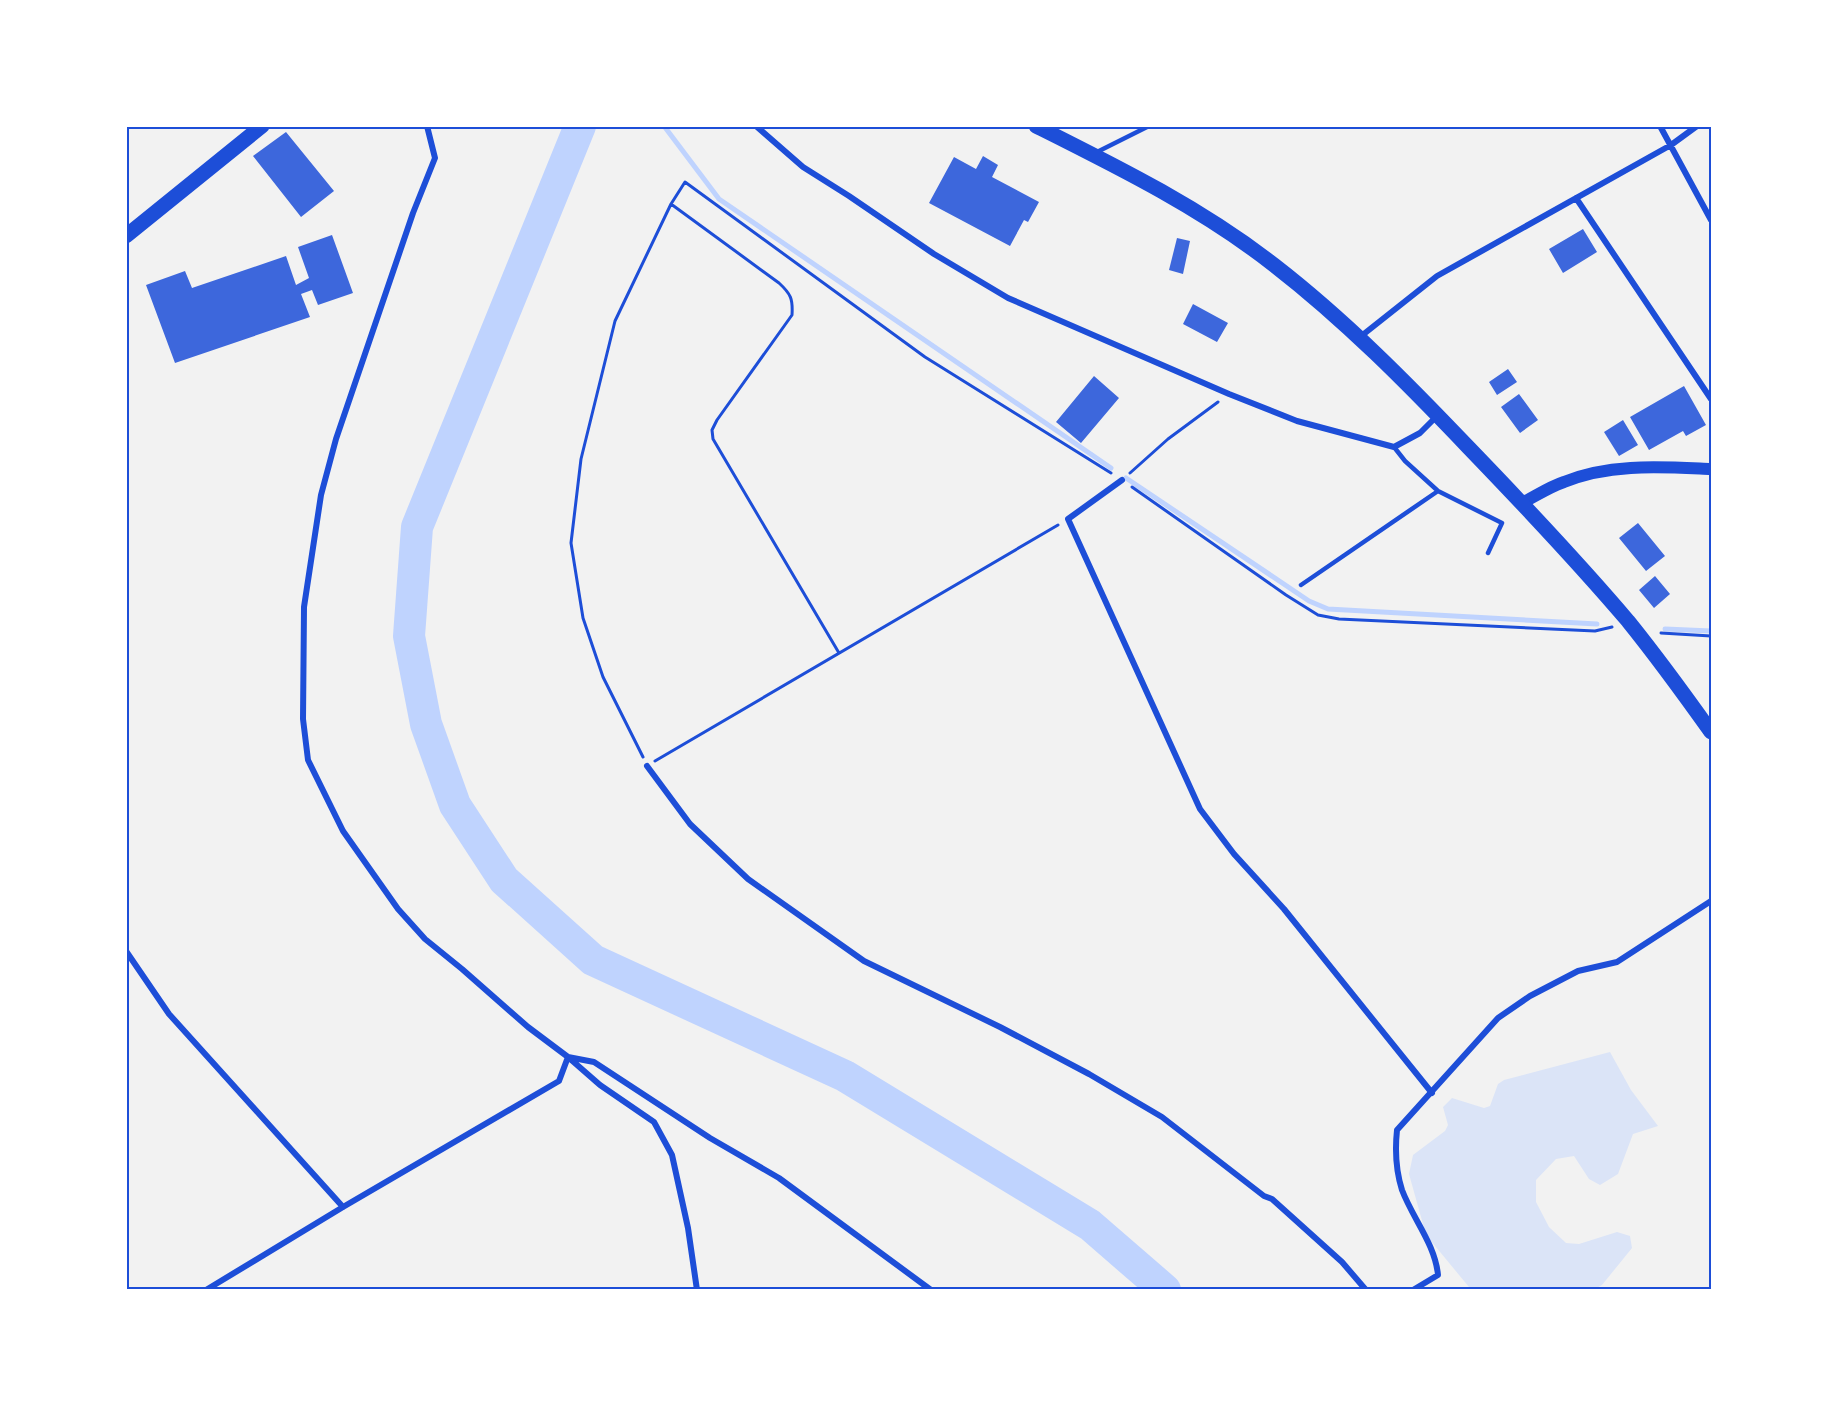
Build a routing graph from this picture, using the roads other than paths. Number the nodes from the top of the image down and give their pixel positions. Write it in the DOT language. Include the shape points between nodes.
graph roads {
  1 [pos="262,126"];
  2 [pos="427,126"];
  3 [pos="756,126"];
  4 [pos="1036,126"];
  5 [pos="1149,126"];
  6 [pos="1660,126"];
  7 [pos="1697,126"];
  8 [pos="1671,145"];
  9 [pos="1093,154"];
  10 [pos="1576,198"];
  11 [pos="1711,220"];
  12 [pos="126,236"];
  13 [pos="1359,338"];
  14 [pos="1711,399"];
  15 [pos="1438,415"];
  16 [pos="1394,447"];
  17 [pos="1711,469"];
  18 [pos="1122,480"];
  19 [pos="1438,491"];
  20 [pos="1522,503"];
  21 [pos="1488,553"];
  22 [pos="1301,585"];
  23 [pos="1711,732"];
  24 [pos="648,766"];
  25 [pos="1711,901"];
  26 [pos="126,951"];
  27 [pos="568,1057"];
  28 [pos="1432,1093"];
  29 [pos="343,1207"];
  30 [pos="206,1290"];
  31 [pos="697,1290"];
  32 [pos="931,1290"];
  33 [pos="1366,1290"];
  34 [pos="1413,1290"];
  1 -- 12 [label="main road"];
  2 -- 27 [label="street" via="435,158 336,439 321,495 304,607 303,719 308,760 343,831 398,909 425,939"];
  3 -- 16 [label="street" via="803,167 1008,298 1297,421"];
  4 -- 9 [label="main road"];
  5 -- 9 [label="lane"];
  6 -- 8 [label="street"];
  7 -- 8 [label="street"];
  8 -- 10 [label="street"];
  8 -- 11 [label="street"];
  9 -- 13 [label="main road" via="1211,221 1273,264"];
  10 -- 13 [label="street" via="1437,276"];
  10 -- 14 [label="street"];
  13 -- 15 [label="main road"];
  15 -- 16 [label="street" via="1420,433"];
  15 -- 20 [label="main road"];
  16 -- 19 [label="lane"];
  17 -- 20 [label="main road" via="1616,469 1564,482"];
  18 -- 28 [label="street" via="1068,519 1200,809"];
  19 -- 21 [label="lane" via="1502,523"];
  19 -- 22 [label="lane"];
  20 -- 23 [label="main road" via="1628,622"];
  24 -- 33 [label="street" via="690,824 748,879 864,961 1079,1069 1162,1118 1272,1199 1342,1262"];
  25 -- 28 [label="street" via="1617,962 1578,970 1498,1018"];
  26 -- 29 [label="street" via="169,1014"];
  27 -- 29 [label="street" via="558,1082"];
  27 -- 31 [label="street" via="654,1122 672,1155"];
  27 -- 32 [label="street" via="594,1062 779,1178"];
  28 -- 34 [label="street" via="1397,1130 1395,1150 1402,1189 1436,1260 1438,1275"];
  29 -- 30 [label="street"];
}
